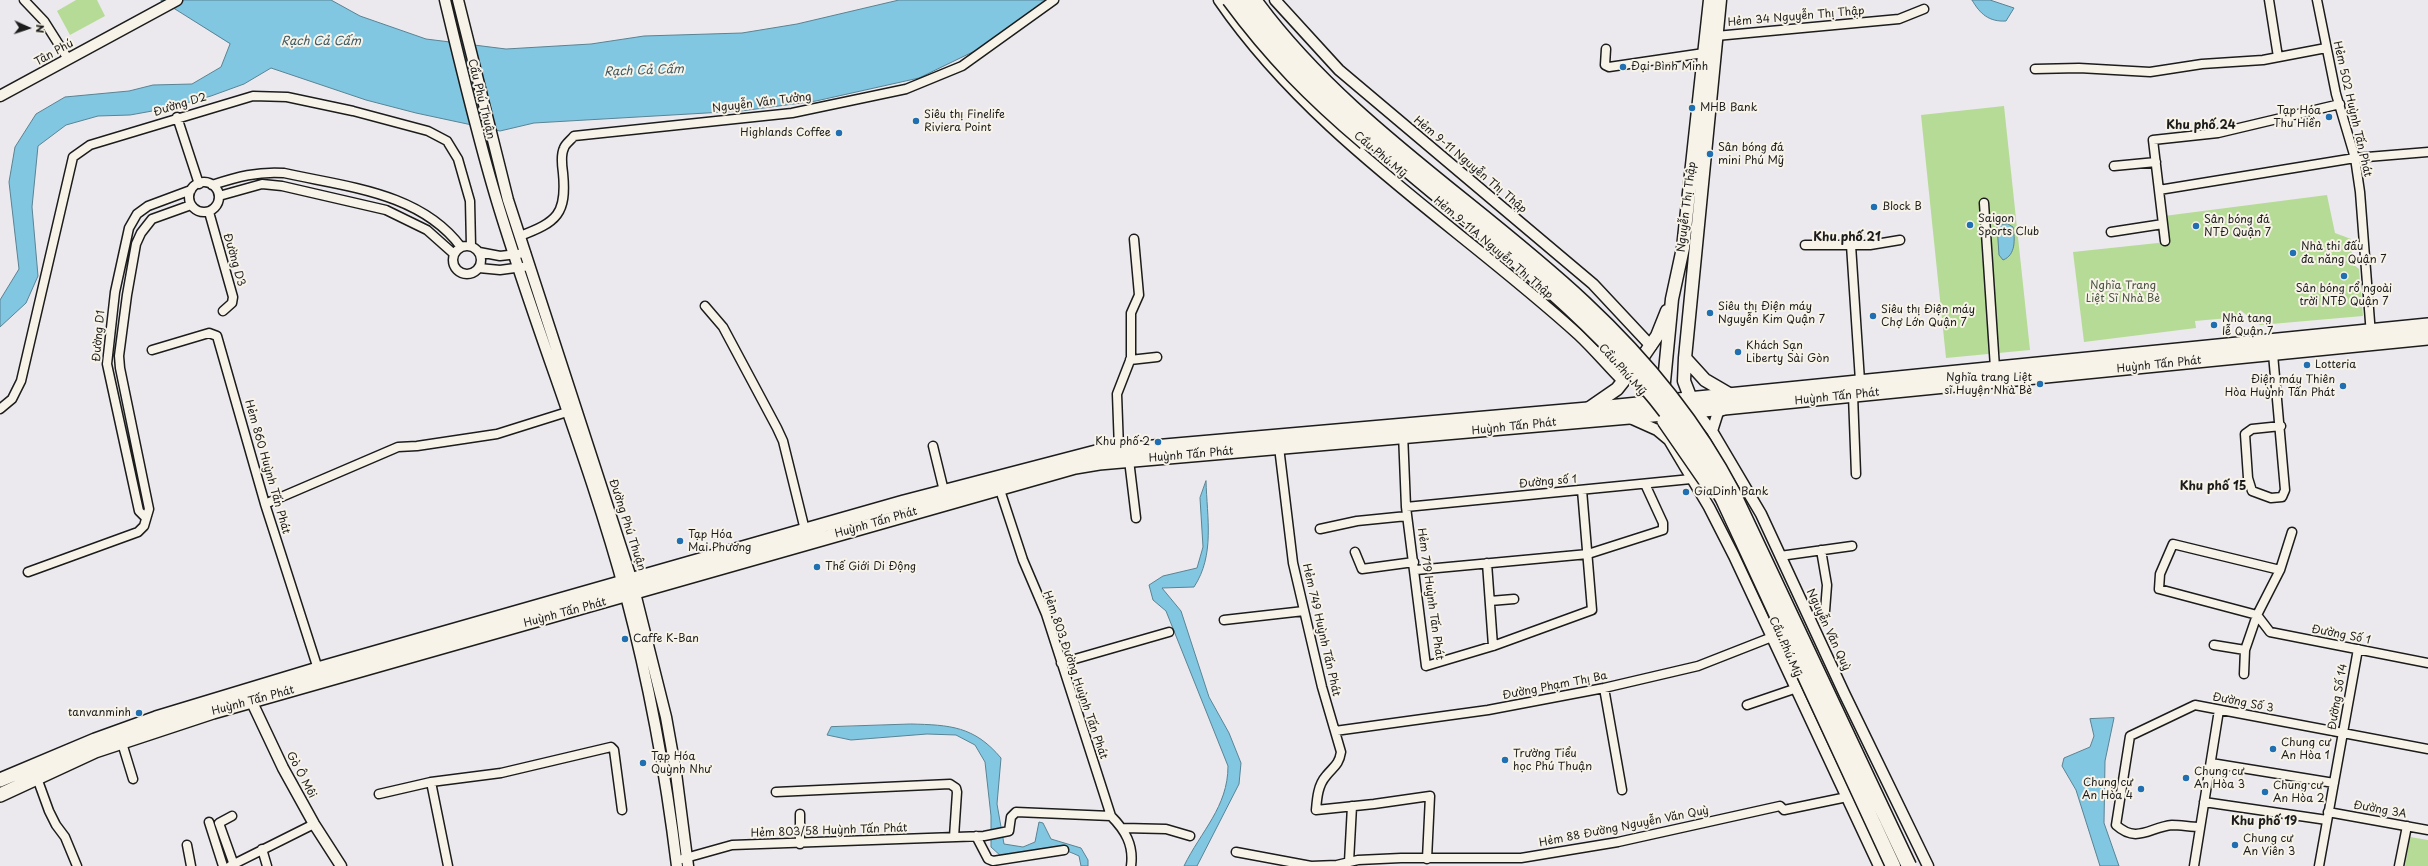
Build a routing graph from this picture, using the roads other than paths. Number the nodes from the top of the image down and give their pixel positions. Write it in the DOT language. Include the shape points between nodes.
graph roads {
  1 [pos="24,0"];
  2 [pos="177,0"];
  3 [pos="445,0"];
  4 [pos="458,0"];
  5 [pos="1054,0"];
  6 [pos="1219,0"];
  7 [pos="1229,0"];
  8 [pos="1239,0"];
  9 [pos="1254,0"];
  10 [pos="1258,0"];
  11 [pos="1275,0"];
  12 [pos="1710,0"];
  13 [pos="1720,0"];
  14 [pos="2269,0"];
  15 [pos="2317,0"];
  16 [pos="1924,9"];
  17 [pos="1716,36"];
  18 [pos="2326,48"];
  19 [pos="1606,49"];
  20 [pos="1704,53"];
  21 [pos="2278,57"];
  22 [pos="68,59"];
  23 [pos="2035,69"];
  24 [pos="0,96"];
  25 [pos="2340,104"];
  26 [pos="177,117"];
  27 [pos="2428,152"];
  28 [pos="2355,158"];
  29 [pos="2156,162"];
  30 [pos="2114,166"];
  31 [pos="199,184"];
  32 [pos="212,185"];
  33 [pos="191,190"];
  34 [pos="2159,190"];
  35 [pos="219,196"];
  36 [pos="508,200"];
  37 [pos="497,202"];
  38 [pos="1984,203"];
  39 [pos="191,205"];
  40 [pos="208,212"];
  41 [pos="2163,224"];
  42 [pos="2111,232"];
  43 [pos="520,236"];
  44 [pos="1134,240"];
  45 [pos="1900,240"];
  46 [pos="2165,241"];
  47 [pos="1805,245"];
  48 [pos="1851,245"];
  49 [pos="471,246"];
  50 [pos="461,247"];
  51 [pos="479,252"];
  52 [pos="526,253"];
  53 [pos="454,254"];
  54 [pos="514,255"];
  55 [pos="530,266"];
  56 [pos="479,268"];
  57 [pos="518,268"];
  58 [pos="1677,279"];
  59 [pos="1692,280"];
  60 [pos="1672,299"];
  61 [pos="705,306"];
  62 [pos="224,311"];
  63 [pos="2428,325"];
  64 [pos="2371,331"];
  65 [pos="2428,338"];
  66 [pos="2371,344"];
  67 [pos="1651,346"];
  68 [pos="152,350"];
  69 [pos="2273,354"];
  70 [pos="1157,357"];
  71 [pos="1685,358"];
  72 [pos="1130,360"];
  73 [pos="2030,364"];
  74 [pos="1989,368"];
  75 [pos="2030,378"];
  76 [pos="1622,381"];
  77 [pos="1860,381"];
  78 [pos="1985,382"];
  79 [pos="1808,386"];
  80 [pos="1729,394"];
  81 [pos="1853,395"];
  82 [pos="1690,399"];
  83 [pos="1809,400"];
  84 [pos="1663,408"];
  85 [pos="1727,408"];
  86 [pos="0,409"];
  87 [pos="1696,411"];
  88 [pos="567,412"];
  89 [pos="1588,415"];
  90 [pos="1626,416"];
  91 [pos="1402,424"];
  92 [pos="2281,426"];
  93 [pos="1712,432"];
  94 [pos="1403,438"];
  95 [pos="1669,440"];
  96 [pos="1253,443"];
  97 [pos="933,446"];
  98 [pos="1279,447"];
  99 [pos="1119,449"];
  100 [pos="1129,460"];
  101 [pos="1856,474"];
  102 [pos="1691,479"];
  103 [pos="1645,484"];
  104 [pos="991,485"];
  105 [pos="1582,490"];
  106 [pos="944,491"];
  107 [pos="265,504"];
  108 [pos="1406,506"];
  109 [pos="1407,516"];
  110 [pos="146,518"];
  111 [pos="1136,518"];
  112 [pos="1320,529"];
  113 [pos="805,530"];
  114 [pos="2292,532"];
  115 [pos="813,542"];
  116 [pos="1852,546"];
  117 [pos="1821,550"];
  118 [pos="1355,552"];
  119 [pos="1588,554"];
  120 [pos="1780,556"];
  121 [pos="1487,564"];
  122 [pos="1415,566"];
  123 [pos="2280,570"];
  124 [pos="28,572"];
  125 [pos="629,589"];
  126 [pos="1514,599"];
  127 [pos="1490,601"];
  128 [pos="1304,611"];
  129 [pos="1825,611"];
  130 [pos="2257,615"];
  131 [pos="1224,620"];
  132 [pos="1169,632"];
  133 [pos="1772,637"];
  134 [pos="2214,645"];
  135 [pos="1493,646"];
  136 [pos="2358,649"];
  137 [pos="2245,650"];
  138 [pos="1061,663"];
  139 [pos="2428,663"];
  140 [pos="318,669"];
  141 [pos="2244,674"];
  142 [pos="1604,688"];
  143 [pos="1794,689"];
  144 [pos="249,696"];
  145 [pos="1747,705"];
  146 [pos="2219,710"];
  147 [pos="156,718"];
  148 [pos="159,731"];
  149 [pos="1335,731"];
  150 [pos="2343,733"];
  151 [pos="122,743"];
  152 [pos="2428,749"];
  153 [pos="2211,763"];
  154 [pos="37,778"];
  155 [pos="133,779"];
  156 [pos="0,780"];
  157 [pos="431,782"];
  158 [pos="2334,782"];
  159 [pos="1622,790"];
  160 [pos="776,792"];
  161 [pos="0,794"];
  162 [pos="379,794"];
  163 [pos="1847,797"];
  164 [pos="2204,802"];
  165 [pos="1352,806"];
  166 [pos="622,810"];
  167 [pos="800,814"];
  168 [pos="232,816"];
  169 [pos="1111,816"];
  170 [pos="2328,816"];
  171 [pos="209,822"];
  172 [pos="314,824"];
  173 [pos="2407,826"];
  174 [pos="2200,827"];
  175 [pos="1124,828"];
  176 [pos="1910,830"];
  177 [pos="2428,830"];
  178 [pos="980,836"];
  179 [pos="1190,836"];
  180 [pos="954,837"];
  181 [pos="800,844"];
  182 [pos="187,845"];
  183 [pos="262,849"];
  184 [pos="1064,850"];
  185 [pos="1872,850"];
  186 [pos="1236,852"];
  187 [pos="1427,859"];
  188 [pos="688,862"];
  189 [pos="1349,862"];
  190 [pos="676,863"];
  191 [pos="232,865"];
  192 [pos="77,866"];
  193 [pos="191,866"];
  194 [pos="223,866"];
  195 [pos="267,866"];
  196 [pos="341,866"];
  197 [pos="448,866"];
  198 [pos="1131,866"];
  199 [pos="1879,866"];
  200 [pos="1888,866"];
  201 [pos="1893,866"];
  202 [pos="1909,866"];
  203 [pos="1914,866"];
  204 [pos="1928,866"];
  205 [pos="2194,866"];
  206 [pos="2318,866"];
  207 [pos="2399,866"];
  1 -- 22 [label="street" via="44,21"];
  2 -- 22 [label="street, Tân Phú"];
  3 -- 37 [label="street, Cầu Phú Thuận"];
  4 -- 36 [label="street, Cầu Phú Thuận"];
  5 -- 43 [label="street, Nguyễn Văn Tưởng" via="962,66 906,89 792,113 574,136 563,148 564,188 559,214 543,228"];
  6 -- 76 [label="street, Hẻm 9-11A Nguyễn Thị Thập" via="1283,80 1343,139 1512,277 1580,336"];
  7 -- 200 [label="main road, Cầu Phú Mỹ, bridge" via="1269,52 1317,101 1564,310 1637,383 1716,498"];
  8 -- 201 [label="highway, Cầu Phú Mỹ, bridge" via="1274,46 1309,82 1354,125 1573,309 1623,358 1665,409 1692,447 1723,499"];
  9 -- 202 [label="highway, Cầu Phú Mỹ, bridge" via="1299,54 1346,102 1584,303 1646,366 1678,404 1717,462 1733,493"];
  10 -- 203 [label="main road, Cầu Phú Mỹ, bridge" via="1348,101 1572,287 1648,360 1673,393 1723,464"];
  11 -- 67 [label="street, Hẻm 9-11 Nguyễn Thị Thập" via="1339,70 1593,284"];
  12 -- 20 [label="main road, Nguyễn Thị Thập"];
  13 -- 17 [label="main road, Nguyễn Thị Thập"];
  14 -- 21 [label="street"];
  15 -- 18 [label="street, Hẻm 502 Huỳnh Tấn Phát"];
  16 -- 17 [label="street, Hẻm 34 Nguyễn Thị Thập" via="1899,19"];
  17 -- 59 [label="main road, Nguyễn Thị Thập"];
  18 -- 21 [label="street"];
  18 -- 25 [label="street, Hẻm 502 Huỳnh Tấn Phát"];
  19 -- 20 [label="street" via="1605,65 1609,67"];
  20 -- 58 [label="main road, Nguyễn Thị Thập" via="1683,248"];
  21 -- 23 [label="street" via="2150,72 2079,68"];
  22 -- 24 [label="street, Tân Phú"];
  25 -- 28 [label="street, Hẻm 502 Huỳnh Tấn Phát"];
  25 -- 29 [label="street" via="2218,133 2152,140"];
  26 -- 31 [label="street"];
  26 -- 49 [label="street, Đường D2" via="253,96 287,97 428,131 447,141 458,159 470,201"];
  26 -- 86 [label="street, Đường D2" via="90,146 73,157 21,381 12,399"];
  27 -- 28 [label="street"];
  28 -- 34 [label="street"];
  28 -- 64 [label="street, Hẻm 502 Huỳnh Tấn Phát"];
  29 -- 30 [label="street"];
  29 -- 34 [label="street"];
  31 -- 32 [label="street"];
  31 -- 33 [label="street"];
  32 -- 35 [label="street"];
  32 -- 50 [label="street" via="251,173 268,171 385,196 400,200 427,214 450,232"];
  33 -- 39 [label="street"];
  33 -- 110 [label="street, Đường D1" via="148,206 137,214 129,228 115,292 107,364 139,511"];
  34 -- 41 [label="street"];
  35 -- 40 [label="street" via="216,206"];
  35 -- 53 [label="street" via="262,184 282,186 386,210 427,230"];
  36 -- 43 [label="street, Đường Phú Thuận"];
  37 -- 54 [label="street, Đường Phú Thuận"];
  38 -- 74 [label="street"];
  39 -- 40 [label="street" via="198,211"];
  39 -- 110 [label="street, Đường D1" via="152,219 141,233 136,244 126,295 120,368 149,509"];
  40 -- 62 [label="street, Đường D3" via="233,297 232,303"];
  41 -- 42 [label="street"];
  41 -- 46 [label="street"];
  43 -- 52 [label="street, Đường Phú Thuận"];
  44 -- 72 [label="street" via="1140,285 1139,295 1131,313"];
  45 -- 48 [label="street"];
  47 -- 48 [label="street"];
  48 -- 77 [label="street"];
  49 -- 50 [label="street"];
  49 -- 51 [label="street"];
  50 -- 53 [label="street"];
  51 -- 54 [label="street" via="500,256"];
  51 -- 56 [label="street"];
  52 -- 54 [label="street"];
  52 -- 55 [label="street, Đường Phú Thuận"];
  53 -- 56 [label="street" via="454,266 458,271 468,274"];
  54 -- 57 [label="street, Đường Phú Thuận"];
  55 -- 57 [label="street"];
  55 -- 125 [label="street, Đường Phú Thuận"];
  56 -- 57 [label="street"];
  57 -- 88 [label="street, Đường Phú Thuận"];
  58 -- 59 [label="main road"];
  58 -- 60 [label="main road, Nguyễn Thị Thập"];
  59 -- 71 [label="main road, Nguyễn Thị Thập"];
  60 -- 67 [label="main road"];
  60 -- 84 [label="main road, Nguyễn Thị Thập" via="1663,374"];
  61 -- 113 [label="street" via="723,327 783,441"];
  63 -- 64 [label="main road, Huỳnh Tấn Phát"];
  64 -- 66 [label="street, Hẻm 502 Huỳnh Tấn Phát"];
  64 -- 73 [label="main road, Huỳnh Tấn Phát"];
  65 -- 66 [label="main road, Huỳnh Tấn Phát"];
  66 -- 69 [label="main road, Huỳnh Tấn Phát"];
  67 -- 76 [label="main road"];
  68 -- 107 [label="street, Hẻm 860 Huỳnh Tấn Phát" via="209,333 217,336"];
  69 -- 75 [label="main road, Huỳnh Tấn Phát"];
  69 -- 92 [label="street"];
  70 -- 72 [label="street"];
  71 -- 80 [label="main road" via="1705,380"];
  71 -- 82 [label="main road, Nguyễn Thị Thập" via="1684,381"];
  72 -- 99 [label="street" via="1117,394"];
  73 -- 74 [label="main road, Huỳnh Tấn Phát"];
  73 -- 75 [label="main road"];
  74 -- 77 [label="main road, Huỳnh Tấn Phát"];
  74 -- 78 [label="main road"];
  75 -- 78 [label="main road, Huỳnh Tấn Phát"];
  76 -- 89 [label="main road" via="1617,389"];
  77 -- 79 [label="main road, Huỳnh Tấn Phát"];
  78 -- 81 [label="main road, Huỳnh Tấn Phát"];
  79 -- 80 [label="main road, Huỳnh Tấn Phát"];
  79 -- 83 [label="main road"];
  80 -- 82 [label="main road, Huỳnh Tấn Phát"];
  81 -- 83 [label="main road, Huỳnh Tấn Phát"];
  81 -- 101 [label="street"];
  82 -- 84 [label="main road, Huỳnh Tấn Phát"];
  82 -- 87 [label="main road, Nguyễn Thị Thập"];
  83 -- 85 [label="main road, Huỳnh Tấn Phát"];
  84 -- 87 [label="main road, Huỳnh Tấn Phát"];
  84 -- 89 [label="main road, Huỳnh Tấn Phát"];
  84 -- 90 [label="main road, Huỳnh Tấn Phát"];
  84 -- 95 [label="street"];
  85 -- 87 [label="main road, Huỳnh Tấn Phát"];
  85 -- 93 [label="street" via="1718,412"];
  87 -- 93 [label="street, Nguyễn Văn Quỳ"];
  88 -- 107 [label="street" via="497,434 398,447"];
  88 -- 125 [label="street, Đường Phú Thuận"];
  89 -- 90 [label="main road, Huỳnh Tấn Phát"];
  89 -- 91 [label="main road, Huỳnh Tấn Phát"];
  89 -- 94 [label="main road, Huỳnh Tấn Phát"];
  90 -- 95 [label="street" via="1657,430"];
  91 -- 94 [label="street, Hẻm 719 Huỳnh Tấn Phát"];
  91 -- 96 [label="main road, Huỳnh Tấn Phát"];
  92 -- 92 [label="street" via="2285,490 2282,497 2271,498 2252,491 2248,478 2245,434 2252,429"];
  93 -- 120 [label="street, Nguyễn Văn Quỳ" via="1761,514"];
  94 -- 98 [label="main road, Huỳnh Tấn Phát"];
  94 -- 108 [label="street, Hẻm 719 Huỳnh Tấn Phát"];
  95 -- 102 [label="street"];
  96 -- 98 [label="main road, Huỳnh Tấn Phát"];
  96 -- 99 [label="main road, Huỳnh Tấn Phát"];
  96 -- 100 [label="main road, Huỳnh Tấn Phát"];
  97 -- 106 [label="street"];
  98 -- 128 [label="street, Hẻm 749 Huỳnh Tấn Phát" via="1293,563"];
  99 -- 104 [label="main road, Huỳnh Tấn Phát" via="1075,456"];
  100 -- 104 [label="main road, Huỳnh Tấn Phát" via="1076,467"];
  100 -- 111 [label="street"];
  102 -- 103 [label="street, Đường số 1"];
  102 -- 133 [label="street" via="1709,507"];
  103 -- 105 [label="street, Đường số 1"];
  103 -- 119 [label="street" via="1663,523 1663,530"];
  104 -- 106 [label="main road, Huỳnh Tấn Phát"];
  104 -- 115 [label="main road, Huỳnh Tấn Phát"];
  104 -- 138 [label="street, Hẻm 803 Đường Huỳnh Tấn Phát" via="1046,614"];
  105 -- 108 [label="street, Đường số 1"];
  105 -- 119 [label="street"];
  106 -- 113 [label="main road, Huỳnh Tấn Phát"];
  107 -- 140 [label="street, Hẻm 860 Huỳnh Tấn Phát"];
  108 -- 109 [label="street, Hẻm 719 Huỳnh Tấn Phát"];
  109 -- 112 [label="street" via="1357,521"];
  109 -- 122 [label="street, Hẻm 719 Huỳnh Tấn Phát"];
  110 -- 124 [label="street" via="144,526 138,532"];
  113 -- 115 [label="main road"];
  113 -- 125 [label="main road, Huỳnh Tấn Phát"];
  114 -- 123 [label="street"];
  115 -- 125 [label="main road, Huỳnh Tấn Phát"];
  116 -- 117 [label="street"];
  117 -- 120 [label="street"];
  117 -- 129 [label="street" via="1827,585"];
  118 -- 122 [label="street" via="1362,570"];
  119 -- 121 [label="street"];
  119 -- 135 [label="street, Hẻm 719 Huỳnh Tấn Phát" via="1592,610"];
  120 -- 176 [label="street, Nguyễn Văn Quỳ"];
  121 -- 122 [label="street"];
  121 -- 127 [label="street"];
  122 -- 135 [label="street, Hẻm 719 Huỳnh Tấn Phát" via="1426,666"];
  123 -- 130 [label="street"];
  123 -- 130 [label="street" via="2173,544 2160,574 2159,589"];
  125 -- 140 [label="main road, Huỳnh Tấn Phát"];
  125 -- 144 [label="main road, Huỳnh Tấn Phát"];
  125 -- 188 [label="street, Đường Phú Thuận" via="666,717"];
  125 -- 190 [label="street, Đường Phú Thuận" via="665,775"];
  126 -- 127 [label="street"];
  127 -- 135 [label="street"];
  128 -- 131 [label="street"];
  128 -- 149 [label="street, Hẻm 749 Huỳnh Tấn Phát"];
  130 -- 136 [label="street, Đường Số 1" via="2270,632"];
  130 -- 137 [label="street"];
  132 -- 138 [label="street"];
  133 -- 142 [label="street, Đường Phạm Thị Ba" via="1698,666"];
  133 -- 143 [label="street"];
  134 -- 137 [label="street"];
  136 -- 139 [label="street, Đường Số 1"];
  136 -- 150 [label="street, Đường Số 14"];
  137 -- 141 [label="street"];
  138 -- 169 [label="street, Hẻm 803 Đường Huỳnh Tấn Phát"];
  140 -- 144 [label="main road, Huỳnh Tấn Phát"];
  142 -- 149 [label="street, Đường Phạm Thị Ba" via="1488,710"];
  142 -- 159 [label="street"];
  143 -- 145 [label="street"];
  143 -- 163 [label="street"];
  144 -- 147 [label="main road, Huỳnh Tấn Phát"];
  144 -- 148 [label="main road, Huỳnh Tấn Phát"];
  144 -- 172 [label="street, Gò Ô Môi" via="283,768"];
  146 -- 150 [label="street, Đường Số 3"];
  146 -- 153 [label="street"];
  146 -- 174 [label="street, Đường Số 3" via="2194,705 2130,736 2116,825 2123,831 2143,835 2173,825"];
  147 -- 148 [label="main road"];
  147 -- 156 [label="main road, Huỳnh Tấn Phát" via="95,740"];
  148 -- 151 [label="main road, Huỳnh Tấn Phát"];
  149 -- 165 [label="street, Hẻm 749 Huỳnh Tấn Phát" via="1341,752 1340,761 1323,781 1318,792 1316,810"];
  150 -- 152 [label="street, Đường Số 3"];
  150 -- 158 [label="street, Đường Số 14"];
  151 -- 154 [label="main road, Huỳnh Tấn Phát" via="96,751"];
  151 -- 155 [label="street"];
  153 -- 158 [label="street"];
  153 -- 164 [label="street"];
  154 -- 161 [label="main road, Huỳnh Tấn Phát"];
  154 -- 192 [label="street" via="49,810 65,837"];
  157 -- 162 [label="street"];
  157 -- 166 [label="street" via="501,773 611,747 614,750"];
  157 -- 197 [label="street"];
  158 -- 170 [label="street, Đường Số 14"];
  160 -- 180 [label="street" via="950,784 957,792"];
  163 -- 185 [label="street"];
  163 -- 187 [label="street, Hẻm 88 Đường Nguyễn Văn Quỳ" via="1784,810 1780,806 1618,842 1529,857"];
  164 -- 170 [label="street, Đường 3A"];
  164 -- 174 [label="street"];
  165 -- 187 [label="street" via="1430,796"];
  165 -- 189 [label="street"];
  167 -- 181 [label="street"];
  168 -- 191 [label="street" via="219,823"];
  169 -- 175 [label="street, Hẻm 803 Đường Huỳnh Tấn Phát"];
  169 -- 178 [label="street, Hẻm 803/58 Huỳnh Tấn Phát" via="1016,812 1011,817 1009,831"];
  170 -- 173 [label="street, Đường 3A"];
  170 -- 206 [label="street, Đường Số 14"];
  171 -- 194 [label="street"];
  172 -- 183 [label="street"];
  172 -- 196 [label="street, Gò Ô Môi"];
  173 -- 177 [label="street, Đường 3A"];
  173 -- 207 [label="street"];
  174 -- 205 [label="street"];
  175 -- 179 [label="street" via="1166,829"];
  175 -- 198 [label="street, Hẻm 803 Đường Huỳnh Tấn Phát" via="1133,856"];
  176 -- 185 [label="street"];
  176 -- 204 [label="street, Nguyễn Văn Quỳ"];
  178 -- 180 [label="street, Hẻm 803/58 Huỳnh Tấn Phát"];
  178 -- 184 [label="street" via="988,859 992,861"];
  180 -- 181 [label="street, Hẻm 803/58 Huỳnh Tấn Phát"];
  181 -- 188 [label="street, Hẻm 803/58 Huỳnh Tấn Phát" via="732,845"];
  182 -- 193 [label="street"];
  183 -- 191 [label="street"];
  183 -- 195 [label="street"];
  185 -- 199 [label="street"];
  186 -- 189 [label="street, Hẻm 88 Đường Nguyễn Văn Quỳ" via="1311,866"];
  187 -- 189 [label="street, Hẻm 88 Đường Nguyễn Văn Quỳ"];
  188 -- 190 [label="street, Hẻm 803/58 Huỳnh Tấn Phát"];
}
